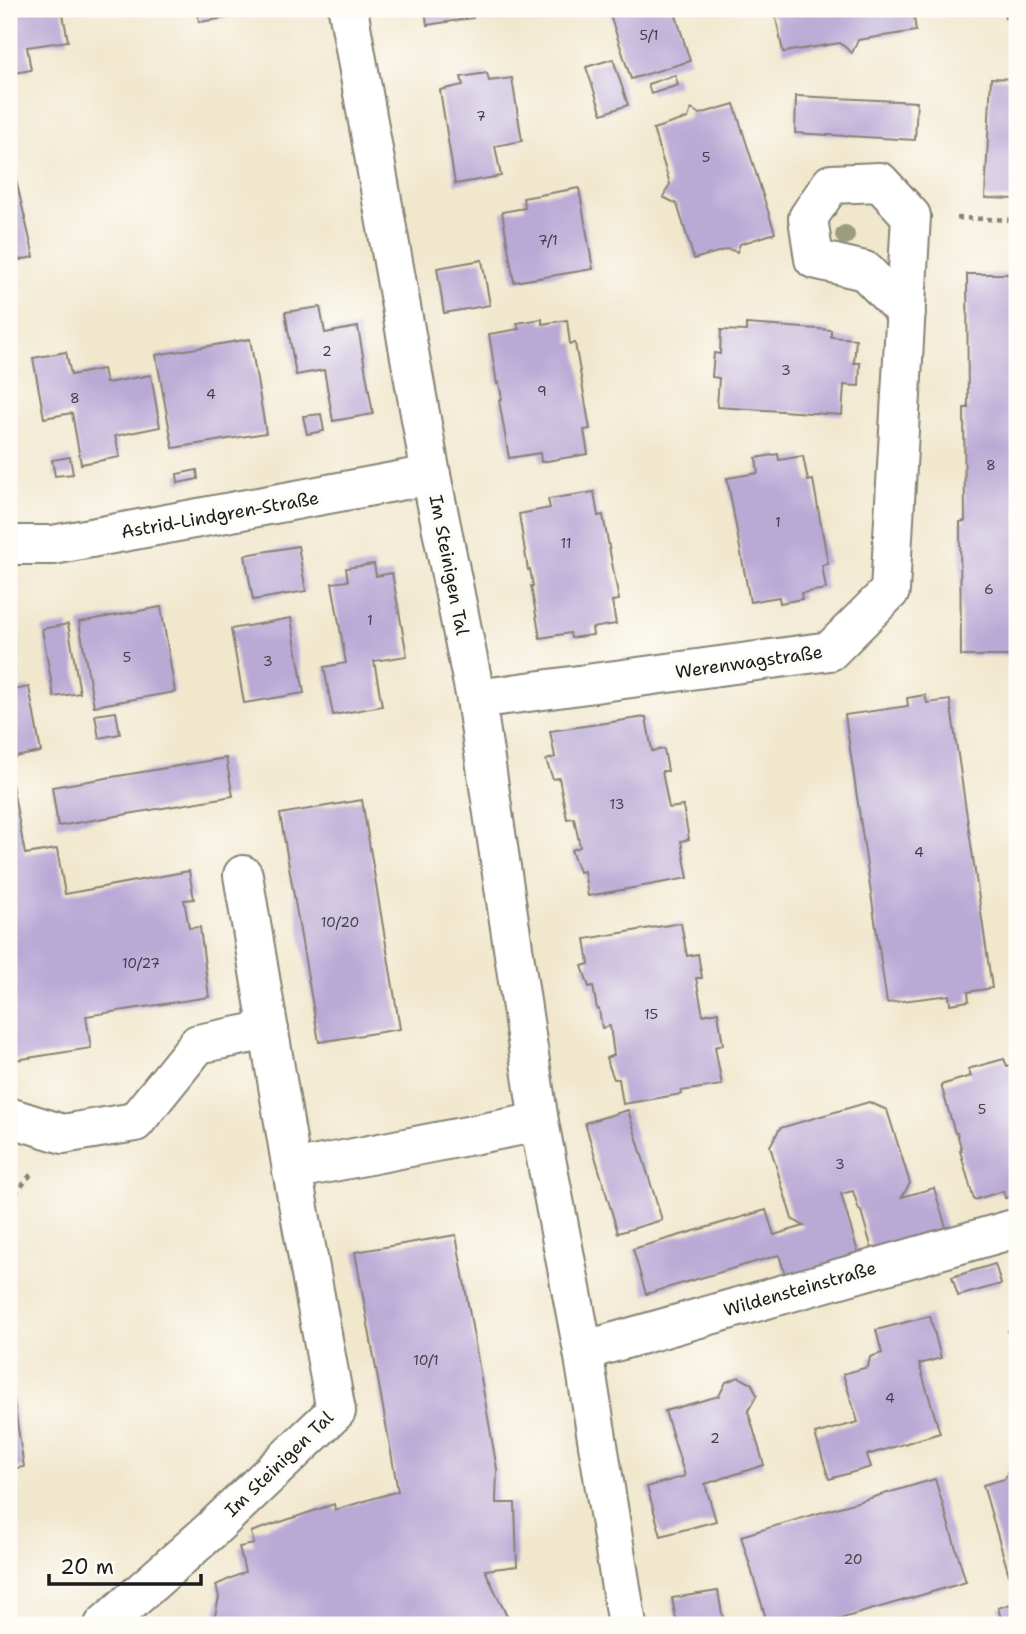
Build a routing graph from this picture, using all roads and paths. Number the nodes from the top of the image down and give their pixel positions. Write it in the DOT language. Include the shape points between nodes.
graph roads {
  1 [pos="348,9"];
  2 [pos="911,216"];
  3 [pos="1017,220"];
  4 [pos="906,313"];
  5 [pos="431,475"];
  6 [pos="9,545"];
  7 [pos="476,699"];
  8 [pos="243,875"];
  9 [pos="269,1030"];
  10 [pos="9,1117"];
  11 [pos="539,1122"];
  12 [pos="292,1170"];
  13 [pos="1017,1228"];
  14 [pos="583,1351"];
  15 [pos="104,1625"];
  16 [pos="627,1625"];
  1 -- 5 [label="street, Im Steinigen Tal"];
  2 -- 3 [label="path"];
  2 -- 4 [label="street, Werenwagstraße"];
  2 -- 4 [label="street" via="880,182 831,184 808,218 814,259 865,271"];
  4 -- 7 [label="street, Werenwagstraße" via="890,591 830,652"];
  5 -- 6 [label="street, Astrid-Lindgren-Straße" via="52,545"];
  5 -- 7 [label="street, Im Steinigen Tal"];
  7 -- 11 [label="street, Im Steinigen Tal"];
  8 -- 9 [label="street, Im Steinigen Tal"];
  9 -- 10 [label="street" via="198,1044 135,1122 63,1134"];
  9 -- 12 [label="street, Im Steinigen Tal"];
  11 -- 12 [label="street"];
  11 -- 14 [label="street, Im Steinigen Tal"];
  12 -- 15 [label="street, Im Steinigen Tal" via="336,1411"];
  13 -- 14 [label="street, Wildensteinstraße"];
  14 -- 16 [label="street, Im Steinigen Tal"];
}
